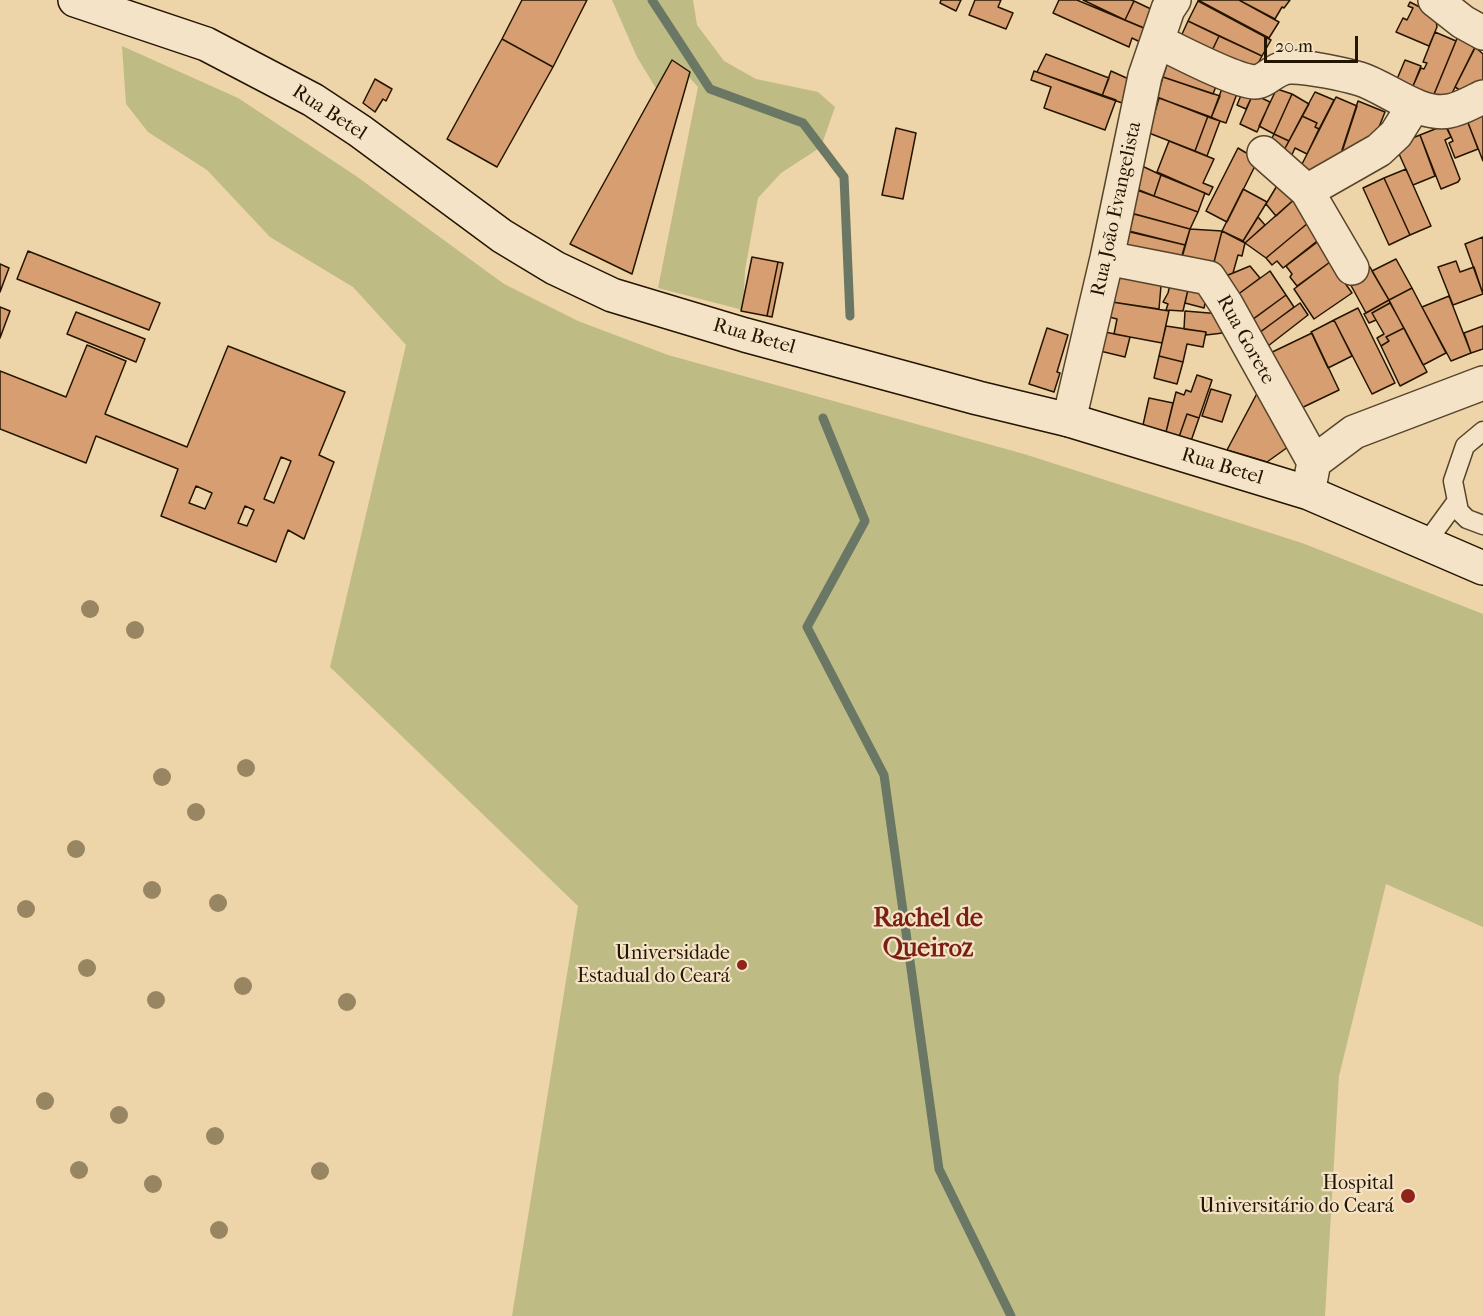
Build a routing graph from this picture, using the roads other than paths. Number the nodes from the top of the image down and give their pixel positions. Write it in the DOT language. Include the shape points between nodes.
graph roads {
  1 [pos="75,0"];
  2 [pos="1435,0"];
  3 [pos="1164,3"];
  4 [pos="1483,33"];
  5 [pos="1157,41"];
  6 [pos="1483,97"];
  7 [pos="1414,105"];
  8 [pos="1264,153"];
  9 [pos="1307,191"];
  10 [pos="1107,258"];
  11 [pos="1352,268"];
  12 [pos="1483,382"];
  13 [pos="1069,420"];
  14 [pos="1483,431"];
  15 [pos="1314,462"];
  16 [pos="1309,494"];
  17 [pos="1456,502"];
  18 [pos="1483,525"];
  19 [pos="1426,543"];
  20 [pos="1483,568"];
  1 -- 13 [label="street, Rua Betel" via="207,44 313,100 502,236 555,268 612,295 745,335"];
  2 -- 4 [label="street"];
  3 -- 5 [label="street, Rua João Evangelista"];
  5 -- 7 [label="street" via="1255,82 1278,70 1295,67 1360,79"];
  5 -- 10 [label="street, Rua João Evangelista" via="1145,76"];
  6 -- 7 [label="street" via="1449,111"];
  7 -- 9 [label="street" via="1396,134 1379,150"];
  8 -- 9 [label="street"];
  9 -- 11 [label="street"];
  10 -- 13 [label="street, Rua João Evangelista"];
  10 -- 15 [label="street, Rua Gorete" via="1209,278"];
  12 -- 15 [label="street" via="1354,432"];
  13 -- 16 [label="street, Rua Betel"];
  14 -- 17 [label="lane" via="1465,446 1454,481"];
  15 -- 16 [label="street"];
  16 -- 19 [label="street, Rua Betel"];
  17 -- 18 [label="lane" via="1467,519"];
  17 -- 19 [label="lane"];
  19 -- 20 [label="street, Rua Betel"];
}
